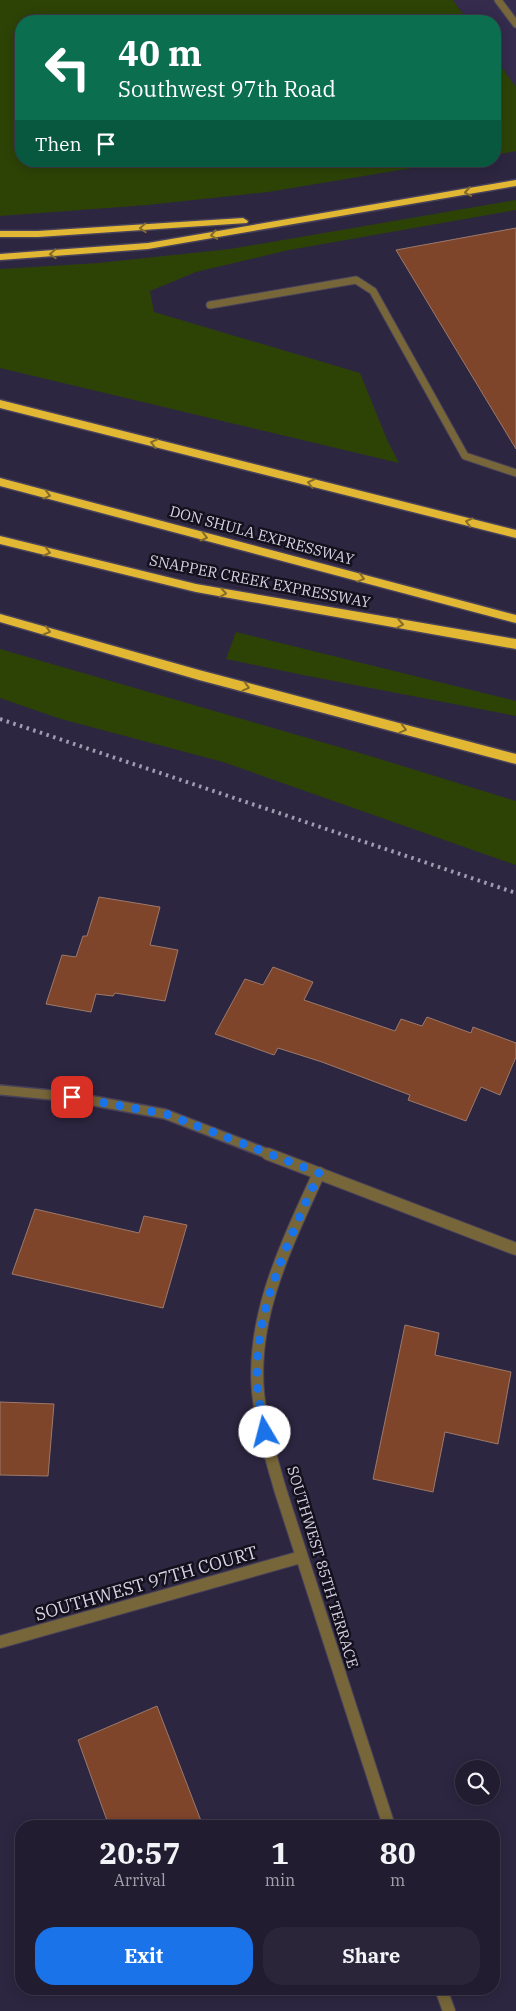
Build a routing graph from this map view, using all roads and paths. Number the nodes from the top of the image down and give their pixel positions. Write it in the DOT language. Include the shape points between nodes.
graph roads {
  1 [pos="498,0"];
  2 [pos="516,24"];
  3 [pos="516,184"];
  4 [pos="331,215"];
  5 [pos="0,234"];
  6 [pos="0,257"];
  7 [pos="210,305"];
  8 [pos="0,404"];
  9 [pos="516,473"];
  10 [pos="0,482"];
  11 [pos="516,534"];
  12 [pos="0,540"];
  13 [pos="0,618"];
  14 [pos="516,619"];
  15 [pos="516,644"];
  16 [pos="516,759"];
  17 [pos="0,1090"];
  18 [pos="319,1173"];
  19 [pos="516,1249"];
  20 [pos="301,1557"];
  21 [pos="0,1642"];
  22 [pos="387,1820"];
  23 [pos="444,1995"];
  24 [pos="449,2011"];
  1 -- 2 [label="street"];
  3 -- 4 [label="highway, one-way"];
  4 -- 5 [label="highway, one-way"];
  4 -- 6 [label="highway, one-way" via="148,246"];
  7 -- 9 [label="street" via="356,280 373,291 465,456"];
  11 -- 8 [label="highway, one-way"];
  10 -- 14 [label="highway, DON SHULA EXPRESSWAY, one-way"];
  12 -- 15 [label="highway, SNAPPER CREEK EXPRESSWAY, one-way" via="196,588"];
  13 -- 16 [label="highway, one-way"];
  17 -- 18 [label="street" via="72,1097 166,1114"];
  18 -- 19 [label="street"];
  18 -- 20 [label="street, SOUTHWEST 85TH TERRACE" via="278,1266 258,1347 257,1378 265,1432"];
  20 -- 21 [label="street, SOUTHWEST 97TH COURT"];
  20 -- 22 [label="street, SOUTHWEST 85TH TERRACE"];
  23 -- 24 [label="street"];
}
